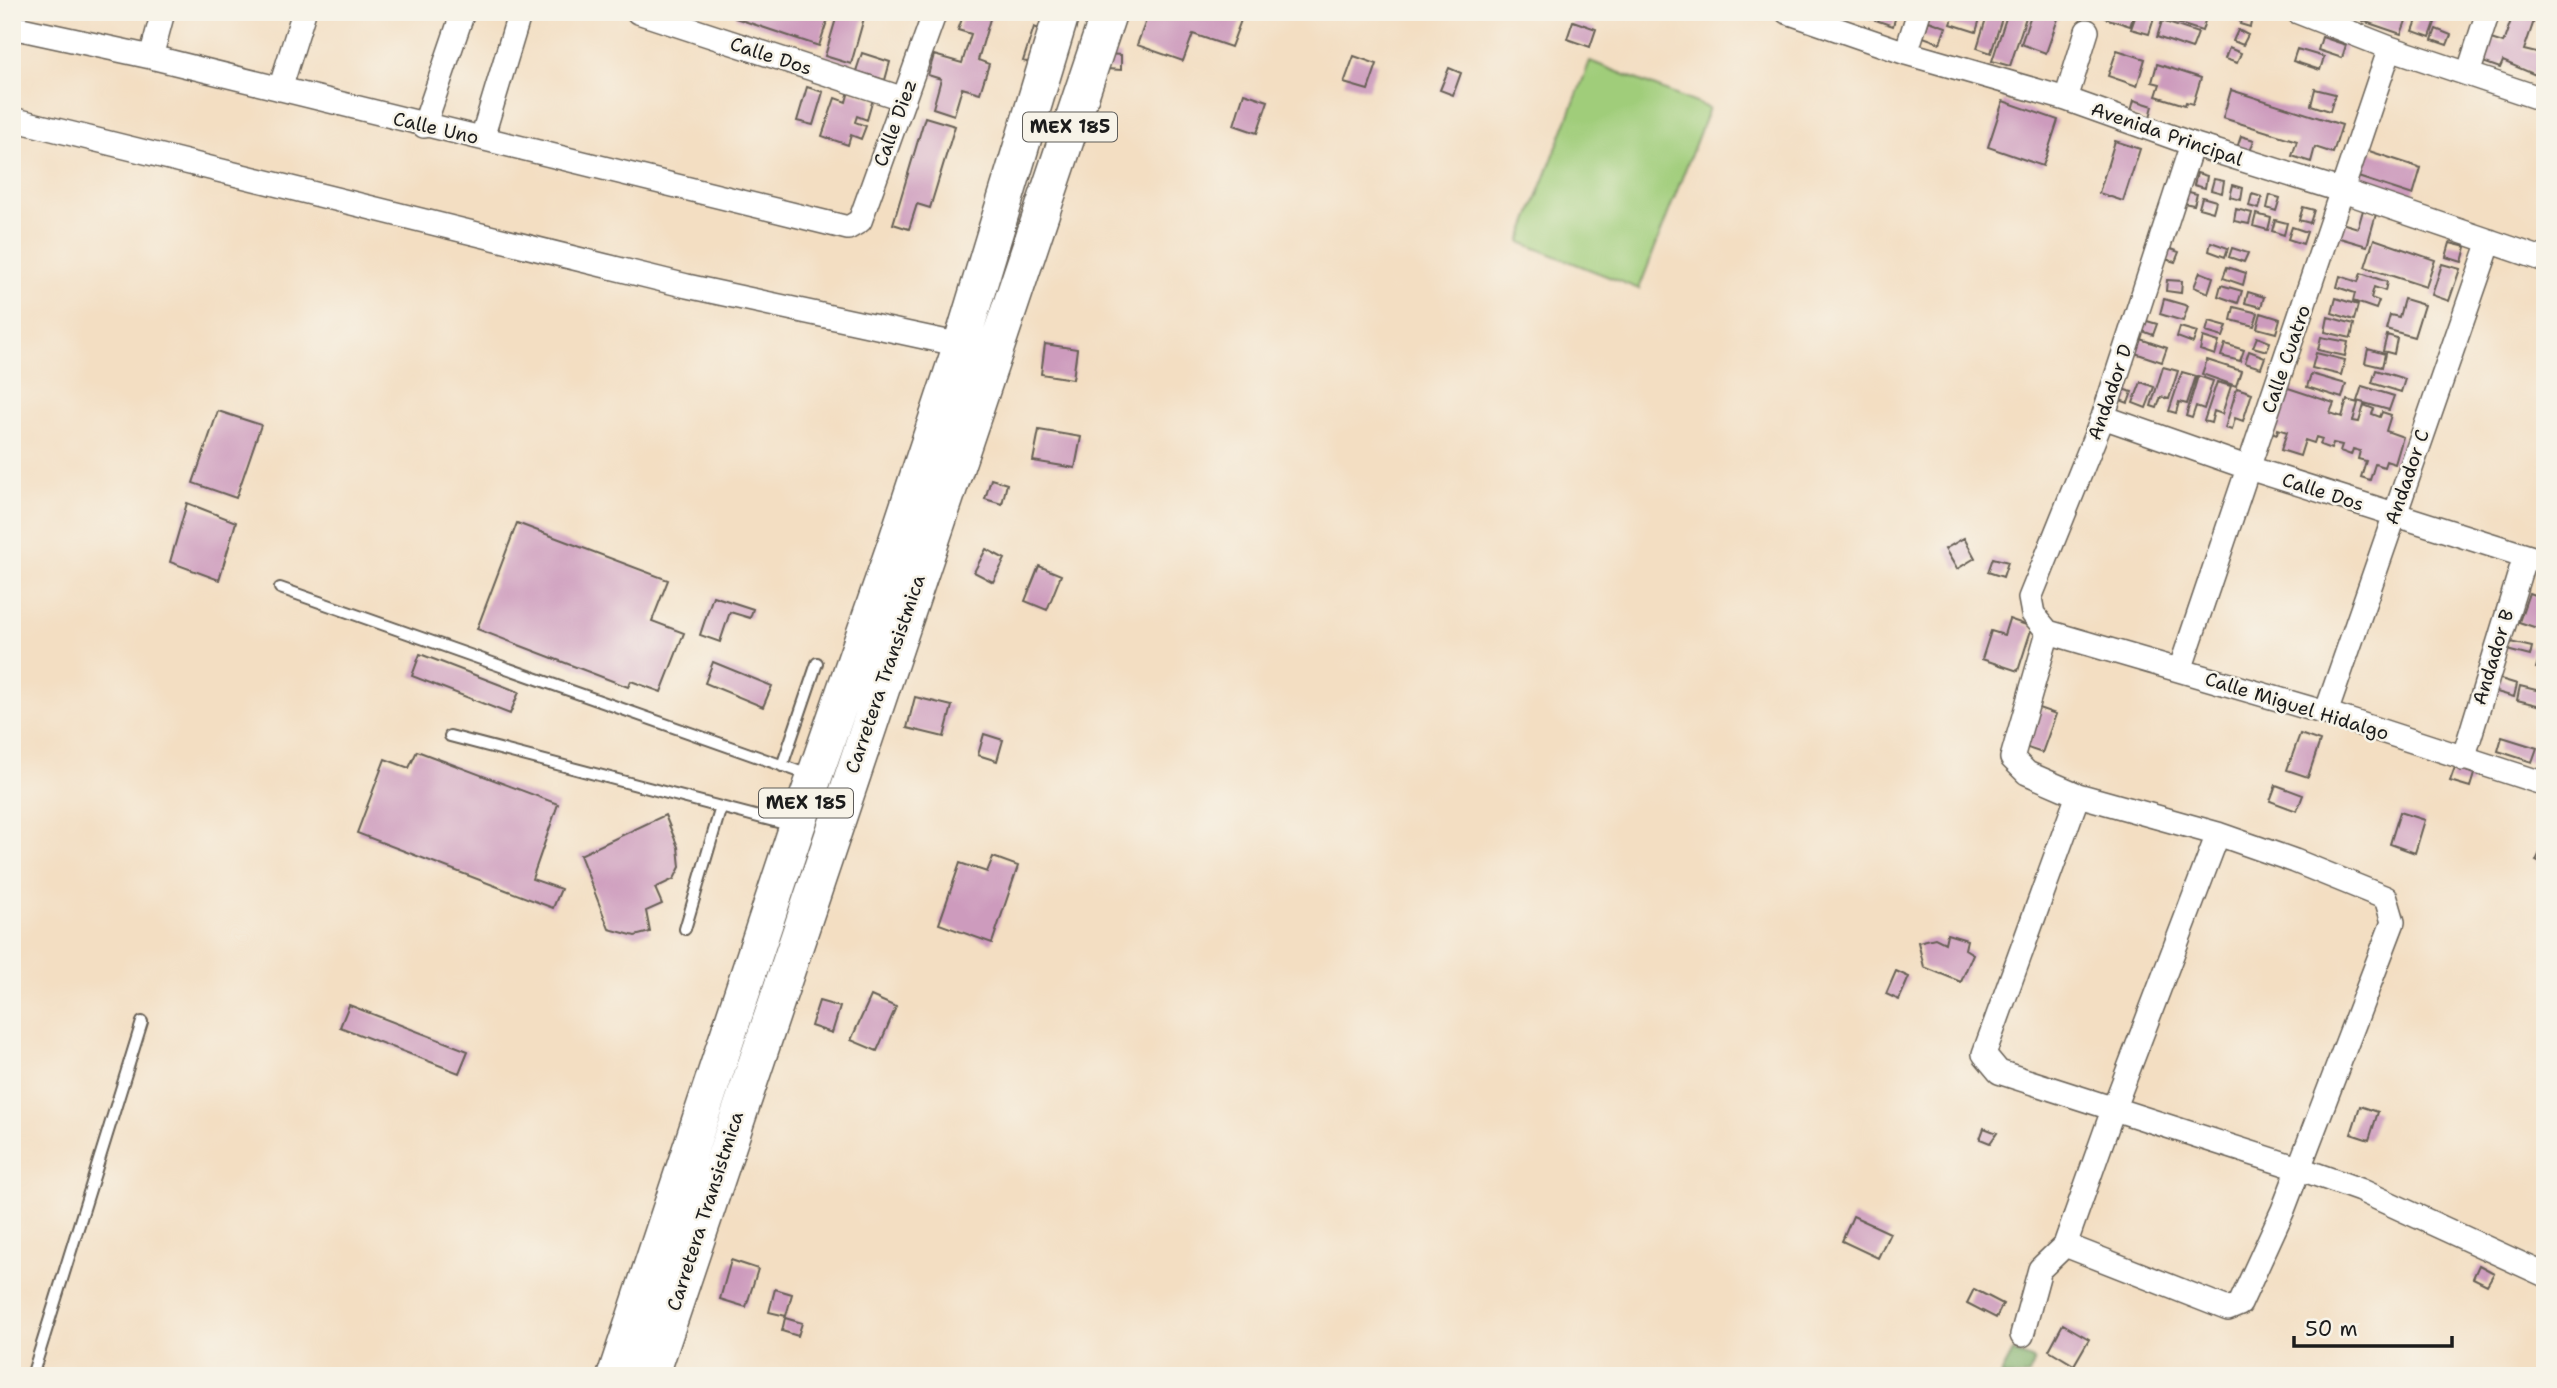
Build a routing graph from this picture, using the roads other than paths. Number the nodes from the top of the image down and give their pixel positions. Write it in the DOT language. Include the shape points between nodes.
graph roads {
  1 [pos="163,12"];
  2 [pos="304,12"];
  3 [pos="463,12"];
  4 [pos="520,12"];
  5 [pos="638,12"];
  6 [pos="935,12"];
  7 [pos="1062,12"];
  8 [pos="1096,12"];
  9 [pos="1109,12"];
  10 [pos="1787,12"];
  11 [pos="1919,12"];
  12 [pos="2298,12"];
  13 [pos="2488,12"];
  14 [pos="2342,19"];
  15 [pos="21,23"];
  16 [pos="2087,31"];
  17 [pos="2390,48"];
  18 [pos="1906,53"];
  19 [pos="151,57"];
  20 [pos="2468,74"];
  21 [pos="1084,85"];
  22 [pos="280,89"];
  23 [pos="904,99"];
  24 [pos="2066,99"];
  25 [pos="2545,100"];
  26 [pos="12,119"];
  27 [pos="424,126"];
  28 [pos="482,138"];
  29 [pos="2192,144"];
  30 [pos="2343,191"];
  31 [pos="848,228"];
  32 [pos="2490,241"];
  33 [pos="2545,260"];
  34 [pos="961,345"];
  35 [pos="2103,417"];
  36 [pos="2249,468"];
  37 [pos="2393,514"];
  38 [pos="2535,559"];
  39 [pos="280,588"];
  40 [pos="2048,632"];
  41 [pos="817,663"];
  42 [pos="2180,670"];
  43 [pos="2326,713"];
  44 [pos="450,736"];
  45 [pos="2463,759"];
  46 [pos="782,766"];
  47 [pos="815,777"];
  48 [pos="2545,784"];
  49 [pos="2078,795"];
  50 [pos="721,807"];
  51 [pos="797,827"];
  52 [pos="2218,834"];
  53 [pos="685,929"];
  54 [pos="142,1021"];
  55 [pos="2113,1110"];
  56 [pos="2298,1168"];
  57 [pos="2065,1245"];
  58 [pos="2545,1275"];
  59 [pos="2022,1335"];
  60 [pos="32,1376"];
  61 [pos="615,1376"];
  62 [pos="651,1376"];
  1 -- 19 [label="street"];
  2 -- 22 [label="street"];
  3 -- 27 [label="street"];
  4 -- 28 [label="street"];
  5 -- 23 [label="street, Calle Dos"];
  6 -- 23 [label="street, Calle Diez"];
  7 -- 34 [label="main road, Carretera Transistmica / MEX 185"];
  8 -- 21 [label="main road" via="1083,59"];
  9 -- 21 [label="main road, Carretera Transistmica / MEX 185"];
  10 -- 18 [label="street, Avenida Principal"];
  11 -- 18 [label="street"];
  12 -- 14 [label="street"];
  13 -- 20 [label="street"];
  14 -- 17 [label="street"];
  15 -- 19 [label="street, Calle Uno"];
  16 -- 24 [label="street"];
  17 -- 20 [label="street"];
  17 -- 30 [label="street, Calle Cuatro"];
  18 -- 24 [label="street, Avenida Principal"];
  19 -- 22 [label="street, Calle Uno"];
  20 -- 25 [label="street"];
  21 -- 62 [label="main road, Carretera Transistmica / MEX 185"];
  22 -- 27 [label="street, Calle Uno"];
  23 -- 31 [label="street, Calle Diez" via="860,221"];
  24 -- 29 [label="street, Avenida Principal"];
  26 -- 34 [label="street" via="687,286"];
  27 -- 28 [label="street, Calle Uno"];
  28 -- 31 [label="street, Calle Uno"];
  29 -- 30 [label="street, Avenida Principal"];
  29 -- 35 [label="street, Andador D"];
  30 -- 32 [label="street, Avenida Principal"];
  30 -- 36 [label="street, Calle Cuatro"];
  32 -- 33 [label="street, Avenida Principal"];
  32 -- 37 [label="street, Andador C"];
  34 -- 47 [label="main road, Carretera Transistmica / MEX 185"];
  35 -- 36 [label="street, Calle Dos"];
  35 -- 40 [label="street, Andador D" via="2030,598 2033,614"];
  36 -- 37 [label="street, Calle Dos"];
  36 -- 42 [label="street, Calle Cuatro"];
  37 -- 38 [label="street, Calle Dos"];
  37 -- 43 [label="street, Andador C"];
  38 -- 45 [label="street, Andador B"];
  39 -- 46 [label="lane"];
  40 -- 42 [label="street, Calle Miguel Hidalgo"];
  40 -- 49 [label="street" via="2012,758 2026,773"];
  41 -- 46 [label="lane"];
  42 -- 43 [label="street, Calle Miguel Hidalgo"];
  43 -- 45 [label="street, Calle Miguel Hidalgo"];
  44 -- 50 [label="lane"];
  45 -- 48 [label="street, Calle Miguel Hidalgo"];
  46 -- 47 [label="lane"];
  47 -- 51 [label="main road, Carretera Transistmica / MEX 185"];
  49 -- 52 [label="street"];
  49 -- 55 [label="street" via="1984,1054 1999,1072"];
  50 -- 51 [label="lane"];
  50 -- 53 [label="lane"];
  51 -- 61 [label="main road, Carretera Transistmica / MEX 185"];
  52 -- 55 [label="street"];
  52 -- 56 [label="street" via="2386,898 2393,922"];
  54 -- 60 [label="lane"];
  55 -- 56 [label="street"];
  55 -- 57 [label="street"];
  56 -- 57 [label="street" via="2240,1304 2228,1309"];
  56 -- 58 [label="street" via="2360,1190"];
  57 -- 59 [label="street" via="2040,1269"];
}
